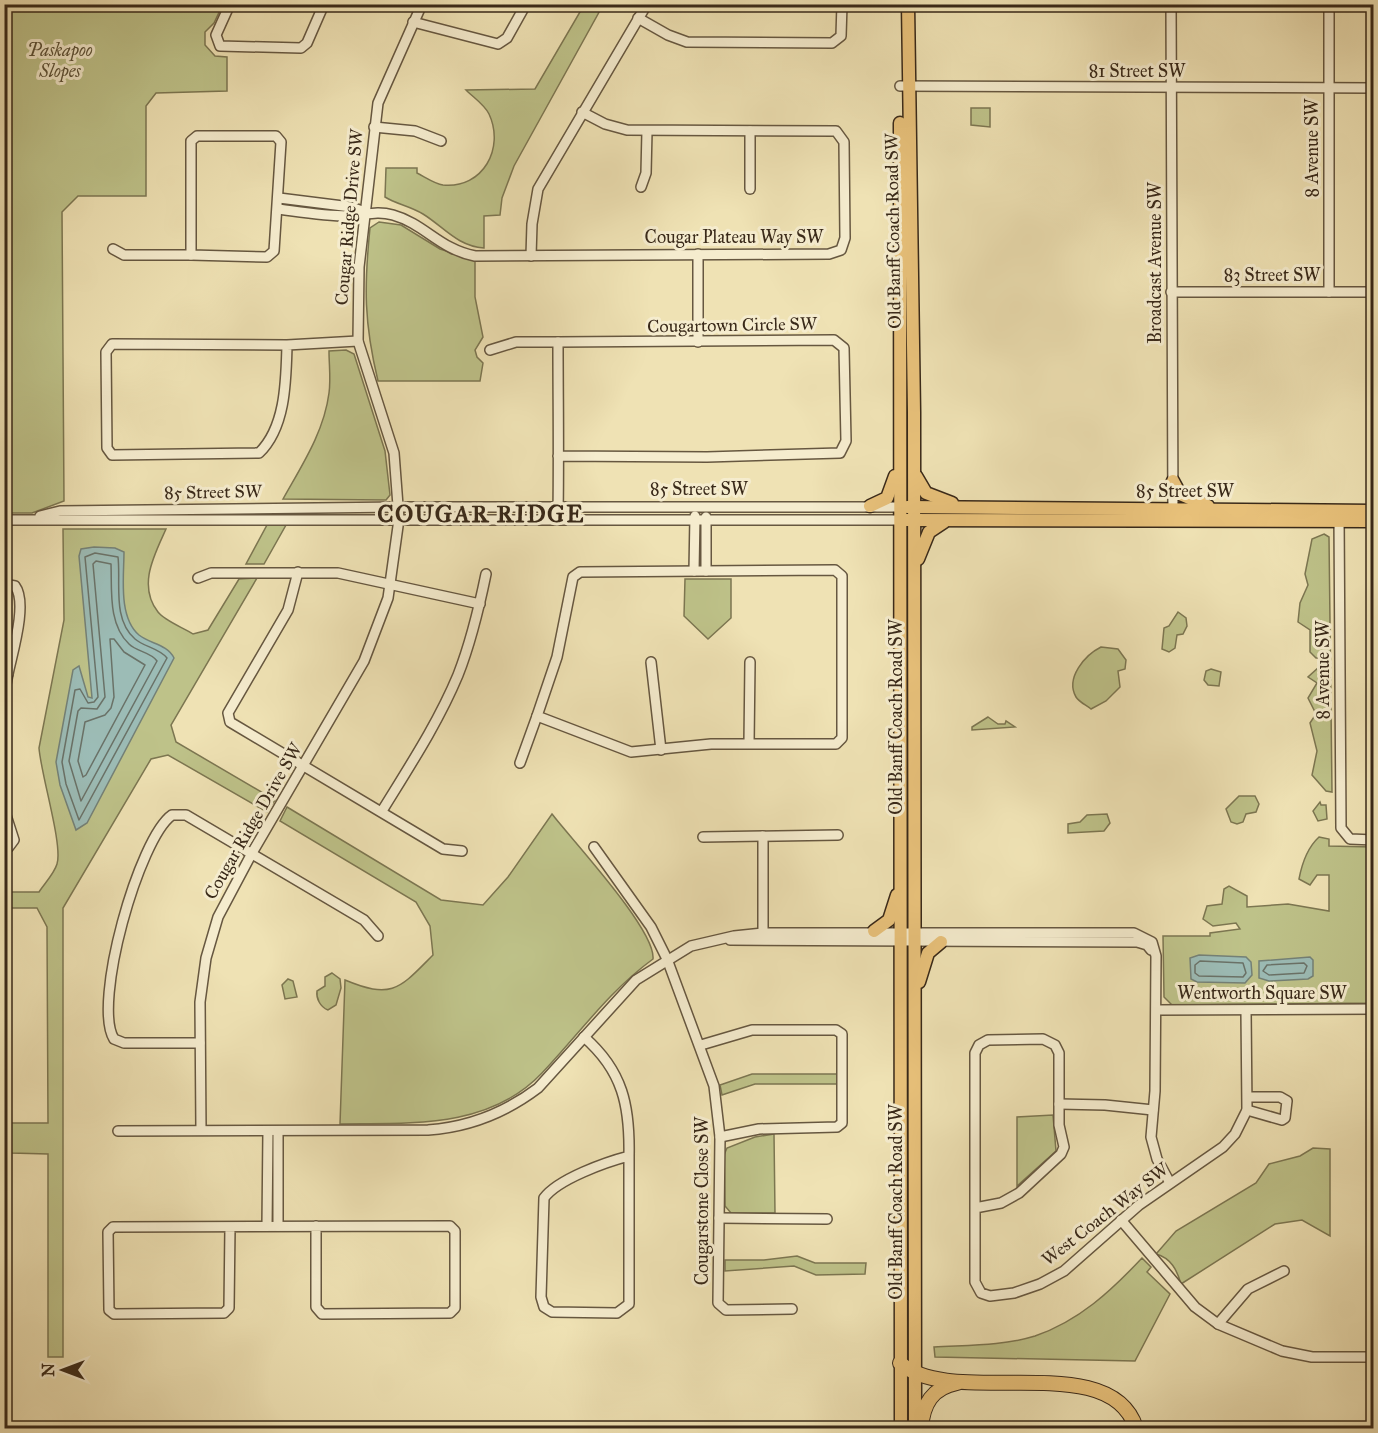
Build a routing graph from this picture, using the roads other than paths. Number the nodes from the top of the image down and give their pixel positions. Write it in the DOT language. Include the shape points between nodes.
graph roads {
  1 [pos="230,4"];
  2 [pos="324,4"];
  3 [pos="422,4"];
  4 [pos="526,4"];
  5 [pos="647,4"];
  6 [pos="842,4"];
  7 [pos="900,4"];
  8 [pos="908,4"];
  9 [pos="1171,4"];
  10 [pos="1329,4"];
  11 [pos="638,18"];
  12 [pos="413,22"];
  13 [pos="904,86"];
  14 [pos="1171,88"];
  15 [pos="1329,88"];
  16 [pos="1374,88"];
  17 [pos="582,112"];
  18 [pos="374,127"];
  19 [pos="647,131"];
  20 [pos="750,131"];
  21 [pos="441,141"];
  22 [pos="641,187"];
  23 [pos="750,189"];
  24 [pos="279,198"];
  25 [pos="278,209"];
  26 [pos="365,212"];
  27 [pos="113,249"];
  28 [pos="698,254"];
  29 [pos="191,255"];
  30 [pos="531,256"];
  31 [pos="1171,292"];
  32 [pos="1329,292"];
  33 [pos="1374,292"];
  34 [pos="358,340"];
  35 [pos="558,342"];
  36 [pos="698,342"];
  37 [pos="287,345"];
  38 [pos="490,350"];
  39 [pos="900,442"];
  40 [pos="558,456"];
  41 [pos="914,468"];
  42 [pos="1173,481"];
  43 [pos="870,506"];
  44 [pos="399,507"];
  45 [pos="695,507"];
  46 [pos="706,507"];
  47 [pos="899,507"];
  48 [pos="914,507"];
  49 [pos="967,507"];
  50 [pos="558,508"];
  51 [pos="1220,510"];
  52 [pos="1374,510"];
  53 [pos="1173,515"];
  54 [pos="1339,516"];
  55 [pos="399,519"];
  56 [pos="558,519"];
  57 [pos="4,520"];
  58 [pos="26,520"];
  59 [pos="695,520"];
  60 [pos="899,520"];
  61 [pos="914,520"];
  62 [pos="951,520"];
  63 [pos="706,521"];
  64 [pos="1374,522"];
  65 [pos="694,571"];
  66 [pos="706,571"];
  67 [pos="298,572"];
  68 [pos="486,574"];
  69 [pos="198,578"];
  70 [pos="391,583"];
  71 [pos="4,584"];
  72 [pos="913,585"];
  73 [pos="480,604"];
  74 [pos="651,662"];
  75 [pos="750,662"];
  76 [pos="6,674"];
  77 [pos="4,695"];
  78 [pos="537,716"];
  79 [pos="749,743"];
  80 [pos="661,750"];
  81 [pos="520,763"];
  82 [pos="304,766"];
  83 [pos="4,809"];
  84 [pos="382,811"];
  85 [pos="838,835"];
  86 [pos="763,836"];
  87 [pos="703,837"];
  88 [pos="1374,840"];
  89 [pos="594,847"];
  90 [pos="4,848"];
  91 [pos="462,851"];
  92 [pos="252,853"];
  93 [pos="901,882"];
  94 [pos="874,932"];
  95 [pos="378,936"];
  96 [pos="763,937"];
  97 [pos="901,937"];
  98 [pos="914,937"];
  99 [pos="988,937"];
  100 [pos="814,938"];
  101 [pos="941,942"];
  102 [pos="667,958"];
  103 [pos="914,1004"];
  104 [pos="1374,1009"];
  105 [pos="1157,1010"];
  106 [pos="1246,1011"];
  107 [pos="584,1037"];
  108 [pos="200,1043"];
  109 [pos="701,1045"];
  110 [pos="1249,1097"];
  111 [pos="1059,1104"];
  112 [pos="1153,1110"];
  113 [pos="1247,1110"];
  114 [pos="201,1130"];
  115 [pos="118,1131"];
  116 [pos="273,1131"];
  117 [pos="720,1137"];
  118 [pos="629,1156"];
  119 [pos="1170,1183"];
  120 [pos="975,1208"];
  121 [pos="719,1218"];
  122 [pos="827,1219"];
  123 [pos="1121,1220"];
  124 [pos="4,1223"];
  125 [pos="267,1226"];
  126 [pos="278,1226"];
  127 [pos="316,1226"];
  128 [pos="230,1227"];
  129 [pos="1284,1271"];
  130 [pos="4,1308"];
  131 [pos="792,1309"];
  132 [pos="1218,1324"];
  133 [pos="1374,1357"];
  134 [pos="900,1363"];
  135 [pos="914,1373"];
  136 [pos="963,1382"];
  137 [pos="901,1428"];
  138 [pos="915,1428"];
  139 [pos="921,1428"];
  140 [pos="1136,1428"];
  1 -- 2 [label="street" via="216,35 220,46 301,48 307,43"];
  3 -- 12 [label="street, Cougar Ridge Drive SW"];
  4 -- 12 [label="street" via="507,38 498,44"];
  5 -- 11 [label="street"];
  6 -- 11 [label="street" via="841,36 832,43 687,42"];
  7 -- 13 [label="main road, Old Banff Coach Road SW"];
  8 -- 13 [label="main road, Old Banff Coach Road SW"];
  9 -- 14 [label="street, Broadcast Avenue SW"];
  10 -- 15 [label="street, 8 Avenue SW"];
  11 -- 17 [label="street"];
  12 -- 18 [label="street, Cougar Ridge Drive SW" via="382,89"];
  13 -- 14 [label="street, 81 Street SW"];
  13 -- 39 [label="main road, Old Banff Coach Road SW"];
  13 -- 41 [label="main road, Old Banff Coach Road SW"];
  14 -- 15 [label="street, 81 Street SW"];
  14 -- 31 [label="street, Broadcast Avenue SW"];
  15 -- 16 [label="street, 81 Street SW"];
  15 -- 32 [label="street, 8 Avenue SW"];
  17 -- 19 [label="street, Cougar Plateau Way SW" via="615,128"];
  17 -- 30 [label="street" via="538,189 532,214"];
  18 -- 21 [label="street" via="415,131"];
  18 -- 26 [label="street, Cougar Ridge Drive SW"];
  19 -- 20 [label="street, Cougar Plateau Way SW"];
  19 -- 22 [label="street" via="646,173"];
  20 -- 23 [label="street"];
  20 -- 28 [label="street, Cougar Plateau Way SW" via="839,133 844,142 844,244 841,250 829,254"];
  24 -- 25 [label="street"];
  24 -- 26 [label="street"];
  24 -- 29 [label="street" via="281,142 276,136 196,136 191,141"];
  25 -- 26 [label="street" via="350,217"];
  25 -- 29 [label="street" via="274,251 267,257"];
  26 -- 30 [label="street, Cougar Plateau Way SW" via="403,218 459,253"];
  26 -- 34 [label="street, Cougar Ridge Drive SW" via="357,284"];
  27 -- 29 [label="street" via="124,255"];
  28 -- 30 [label="street, Cougar Plateau Way SW"];
  28 -- 36 [label="street"];
  31 -- 32 [label="street, 83 Street SW"];
  31 -- 42 [label="street, Broadcast Avenue SW"];
  32 -- 33 [label="street, 83 Street SW"];
  34 -- 37 [label="street"];
  34 -- 44 [label="street, Cougar Ridge Drive SW" via="394,453"];
  35 -- 36 [label="street, Cougartown Circle SW"];
  35 -- 38 [label="street, Cougartown Circle SW" via="516,342"];
  35 -- 40 [label="street"];
  36 -- 40 [label="street, Cougartown Circle SW" via="838,341 845,354 843,451 834,455 796,456"];
  37 -- 37 [label="street" via="112,344 106,352 107,448 112,455 259,453 270,437 281,406"];
  39 -- 43 [label="main road" via="890,494"];
  39 -- 47 [label="main road, Old Banff Coach Road SW"];
  40 -- 50 [label="street"];
  41 -- 48 [label="main road, Old Banff Coach Road SW"];
  41 -- 49 [label="main road" via="919,486 926,493"];
  42 -- 51 [label="main road" via="1186,498"];
  42 -- 53 [label="street, Broadcast Avenue SW"];
  43 -- 46 [label="street, 85 Street SW"];
  43 -- 47 [label="street, 85 Street SW"];
  44 -- 50 [label="street, 85 Street SW"];
  44 -- 55 [label="street, Cougar Ridge Drive SW"];
  44 -- 58 [label="street, 85 Street SW" via="60,511"];
  45 -- 46 [label="street, 85 Street SW"];
  45 -- 50 [label="street, 85 Street SW"];
  45 -- 59 [label="street"];
  46 -- 63 [label="street"];
  47 -- 48 [label="main road, 85 Street SW"];
  47 -- 60 [label="main road, Old Banff Coach Road SW"];
  48 -- 49 [label="main road, 85 Street SW"];
  48 -- 61 [label="main road, Old Banff Coach Road SW"];
  49 -- 53 [label="main road, 85 Street SW"];
  50 -- 56 [label="street"];
  51 -- 53 [label="main road, 85 Street SW"];
  51 -- 54 [label="main road, 85 Street SW"];
  52 -- 54 [label="main road, 85 Street SW"];
  53 -- 54 [label="main road, 85 Street SW"];
  53 -- 62 [label="main road, 85 Street SW"];
  54 -- 64 [label="main road, 85 Street SW"];
  54 -- 88 [label="street, 8 Avenue SW" via="1341,828 1350,839"];
  55 -- 56 [label="street, 85 Street SW"];
  55 -- 58 [label="street, 85 Street SW"];
  55 -- 70 [label="street, Cougar Ridge Drive SW"];
  56 -- 59 [label="street, 85 Street SW"];
  57 -- 58 [label="street, 85 Street SW"];
  59 -- 63 [label="street, 85 Street SW"];
  59 -- 65 [label="street"];
  60 -- 61 [label="main road, 85 Street SW"];
  60 -- 63 [label="street, 85 Street SW"];
  60 -- 93 [label="main road, Old Banff Coach Road SW"];
  61 -- 62 [label="main road, 85 Street SW"];
  61 -- 72 [label="main road, Old Banff Coach Road SW"];
  62 -- 72 [label="main road" via="935,525 926,537"];
  63 -- 66 [label="street"];
  65 -- 66 [label="street"];
  65 -- 78 [label="street" via="580,572 573,577 560,646"];
  66 -- 79 [label="street" via="835,570 842,576 842,738 836,744"];
  67 -- 69 [label="street" via="211,573"];
  67 -- 70 [label="street" via="338,573"];
  67 -- 82 [label="street" via="288,610 228,714 230,722"];
  68 -- 73 [label="street"];
  70 -- 73 [label="street"];
  70 -- 82 [label="street, Cougar Ridge Drive SW" via="364,661"];
  71 -- 76 [label="street" via="15,586 19,596 18,629"];
  72 -- 98 [label="main road, Old Banff Coach Road SW"];
  73 -- 84 [label="street" via="448,698"];
  74 -- 80 [label="street"];
  75 -- 79 [label="street"];
  76 -- 77 [label="street"];
  78 -- 80 [label="street" via="622,750"];
  78 -- 81 [label="street"];
  79 -- 80 [label="street"];
  82 -- 84 [label="street"];
  82 -- 92 [label="street, Cougar Ridge Drive SW"];
  83 -- 90 [label="street" via="14,840"];
  84 -- 91 [label="street" via="443,849"];
  85 -- 86 [label="street"];
  86 -- 87 [label="street"];
  86 -- 96 [label="street"];
  89 -- 102 [label="street, Cougarstone Close SW" via="651,927"];
  92 -- 95 [label="street" via="364,920"];
  92 -- 108 [label="street, Cougar Ridge Drive SW" via="218,917 210,942 202,978"];
  92 -- 108 [label="street" via="186,815 172,814 139,873 118,934 110,997 110,1029 114,1039 124,1043"];
  93 -- 94 [label="main road" via="889,920"];
  93 -- 97 [label="main road, Old Banff Coach Road SW"];
  94 -- 97 [label="street"];
  94 -- 100 [label="street"];
  96 -- 100 [label="street"];
  96 -- 102 [label="street" via="740,934 691,946"];
  97 -- 98 [label="street"];
  97 -- 100 [label="street"];
  97 -- 134 [label="main road, Old Banff Coach Road SW"];
  98 -- 99 [label="street"];
  98 -- 101 [label="street"];
  98 -- 103 [label="main road, Old Banff Coach Road SW"];
  99 -- 101 [label="street"];
  99 -- 105 [label="street, Wentworth Square SW" via="1151,944 1157,967"];
  101 -- 103 [label="main road" via="924,962"];
  102 -- 107 [label="street" via="636,980"];
  102 -- 109 [label="street, Cougarstone Close SW"];
  103 -- 135 [label="main road, Old Banff Coach Road SW"];
  104 -- 106 [label="street, Wentworth Square SW"];
  105 -- 106 [label="street, Wentworth Square SW"];
  105 -- 112 [label="street"];
  106 -- 110 [label="street, West Coach Way SW"];
  107 -- 116 [label="street" via="538,1088 478,1121 428,1130"];
  107 -- 118 [label="street" via="607,1060 620,1087 628,1114"];
  108 -- 114 [label="street, Cougar Ridge Drive SW"];
  109 -- 117 [label="street, Cougarstone Close SW" via="716,1096"];
  109 -- 117 [label="street" via="752,1030 836,1030 842,1034 842,1123 837,1127 759,1129"];
  110 -- 113 [label="street, West Coach Way SW"];
  110 -- 113 [label="street" via="1280,1097 1287,1101 1282,1120"];
  111 -- 112 [label="street"];
  111 -- 120 [label="street" via="1064,1147 1059,1157 1019,1193 1001,1203"];
  111 -- 120 [label="street" via="1059,1058 1055,1045 1048,1040 1032,1039 988,1040 978,1045"];
  112 -- 119 [label="street" via="1153,1147"];
  113 -- 119 [label="street, West Coach Way SW" via="1223,1147"];
  114 -- 115 [label="street"];
  114 -- 116 [label="street"];
  116 -- 125 [label="street"];
  116 -- 126 [label="street"];
  117 -- 121 [label="street, Cougarstone Close SW"];
  118 -- 118 [label="street" via="629,1304 617,1313 548,1311 541,1297 544,1198 549,1191 590,1169"];
  119 -- 123 [label="street, West Coach Way SW"];
  120 -- 123 [label="street, West Coach Way SW" via="975,1282 981,1293 990,1296 1029,1288 1058,1275"];
  121 -- 122 [label="street"];
  121 -- 131 [label="street, Cougarstone Close SW" via="720,1306 726,1310"];
  123 -- 132 [label="street" via="1195,1306"];
  124 -- 130 [label="street"];
  125 -- 126 [label="street"];
  125 -- 128 [label="street"];
  126 -- 127 [label="street"];
  127 -- 127 [label="street" via="450,1226 455,1231 455,1308 450,1313 322,1314 316,1307"];
  128 -- 128 [label="street" via="113,1227 108,1232 109,1310 114,1314 224,1313 229,1308"];
  129 -- 132 [label="street" via="1248,1289"];
  132 -- 133 [label="street" via="1282,1351 1311,1357"];
  134 -- 135 [label="highway"];
  134 -- 137 [label="main road, Old Banff Coach Road SW"];
  135 -- 136 [label="highway"];
  135 -- 138 [label="main road, Old Banff Coach Road SW"];
  136 -- 139 [label="highway" via="944,1386 930,1397"];
  136 -- 140 [label="highway" via="1090,1388 1125,1410"];
}
